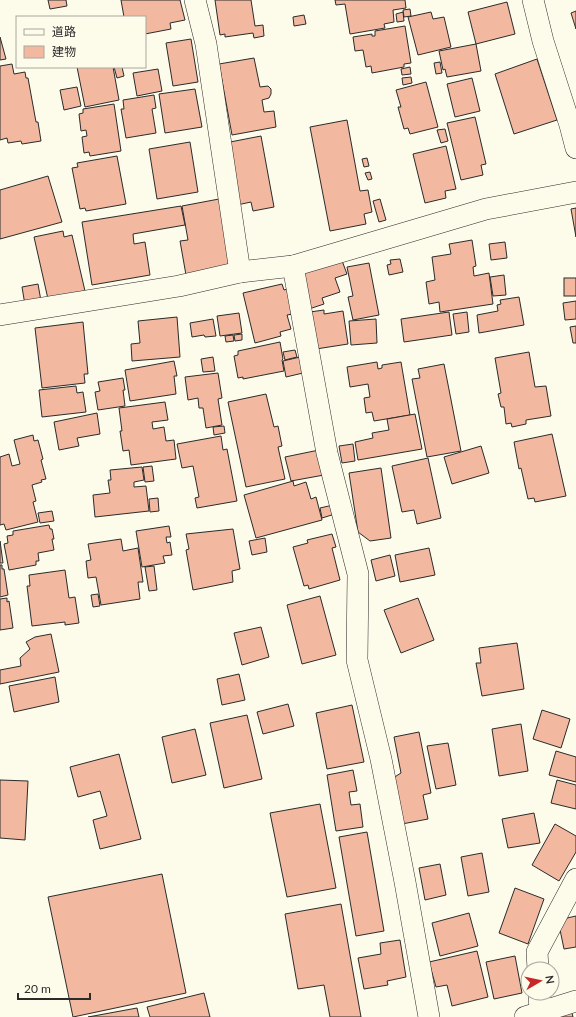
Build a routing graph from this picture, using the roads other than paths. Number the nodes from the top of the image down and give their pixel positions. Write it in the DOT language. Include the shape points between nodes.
graph roads {
  1 [pos="195,0"];
  2 [pos="533,0"];
  3 [pos="576,148"];
  4 [pos="576,192"];
  5 [pos="292,266"];
  6 [pos="240,272"];
  7 [pos="0,315"];
  8 [pos="576,878"];
  9 [pos="538,961"];
  10 [pos="576,1001"];
  11 [pos="535,1007"];
  12 [pos="429,1017"];
  1 -- 6 [label="street" via="206,44"];
  2 -- 3 [label="street"];
  4 -- 5 [label="street" via="486,209"];
  5 -- 6 [label="street"];
  5 -- 12 [label="street" via="327,452 358,574 357,660 381,759"];
  6 -- 7 [label="street" via="179,286"];
  8 -- 9 [label="street" via="537,952"];
  10 -- 11 [label="street"];
}
